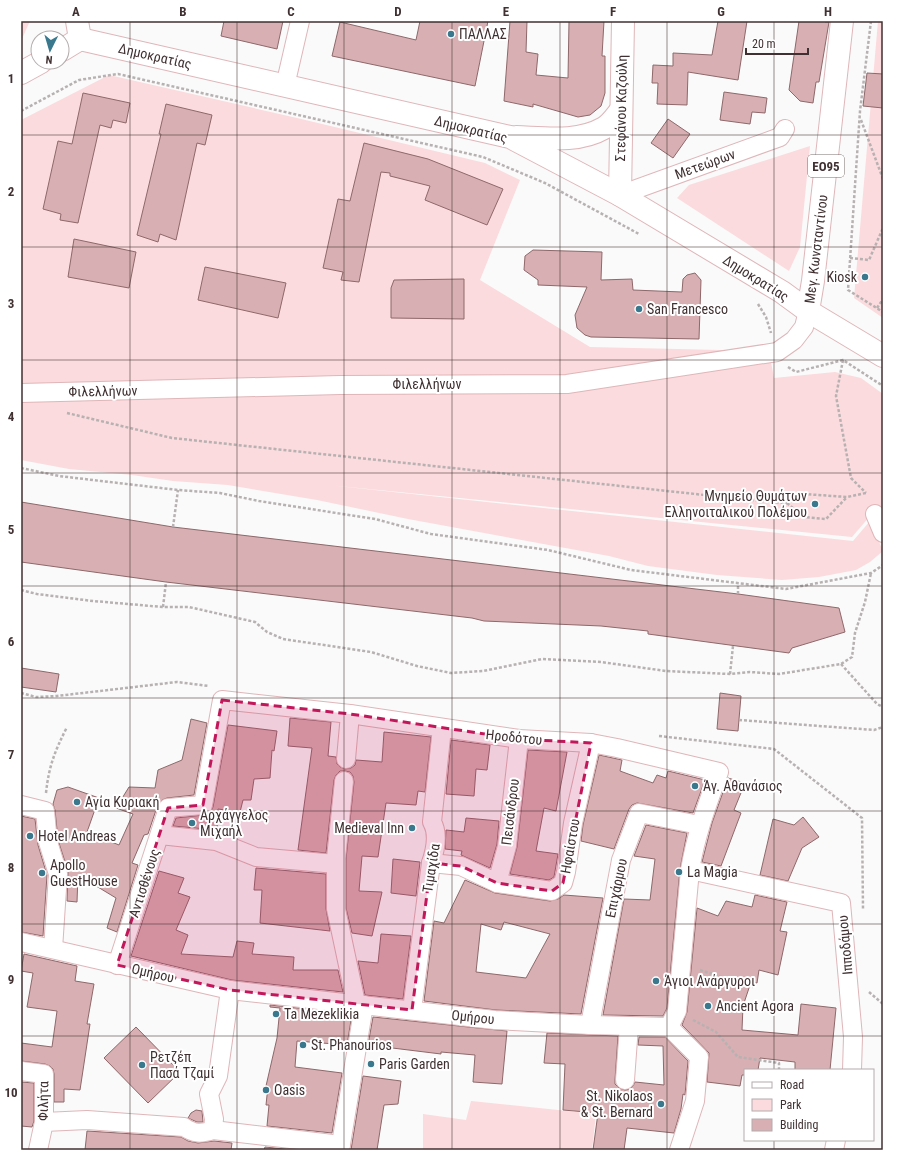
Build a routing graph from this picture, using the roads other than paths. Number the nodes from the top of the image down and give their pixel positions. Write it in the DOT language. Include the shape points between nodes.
graph roads {
  1 [pos="300,21"];
  2 [pos="623,21"];
  3 [pos="842,21"];
  4 [pos="73,36"];
  5 [pos="30,68"];
  6 [pos="21,73"];
  7 [pos="285,86"];
  8 [pos="621,110"];
  9 [pos="786,129"];
  10 [pos="510,137"];
  11 [pos="620,195"];
  12 [pos="808,311"];
  13 [pos="883,356"];
  14 [pos="21,393"];
  15 [pos="875,514"];
  16 [pos="883,533"];
  17 [pos="350,714"];
  18 [pos="442,728"];
  19 [pos="519,739"];
  20 [pos="591,743"];
  21 [pos="346,759"];
  22 [pos="344,780"];
  23 [pos="21,805"];
  24 [pos="699,825"];
  25 [pos="160,835"];
  26 [pos="336,864"];
  27 [pos="431,864"];
  28 [pos="690,870"];
  29 [pos="497,883"];
  30 [pos="21,942"];
  31 [pos="53,949"];
  32 [pos="118,965"];
  33 [pos="230,990"];
  34 [pos="360,1004"];
  35 [pos="412,1010"];
  36 [pos="590,1025"];
  37 [pos="629,1026"];
  38 [pos="669,1027"];
  39 [pos="852,1069"];
  40 [pos="21,1071"];
  41 [pos="625,1080"];
  42 [pos="44,1122"];
  43 [pos="212,1130"];
  44 [pos="340,1147"];
  45 [pos="38,1150"];
  46 [pos="679,1150"];
  1 -- 7 [label="street"];
  2 -- 8 [label="main road, Στεφάνου Καζούλη"];
  3 -- 12 [label="main road, Μεγ. Κωνσταντίνου / ΕΟ95"];
  4 -- 7 [label="main road, Δημοκρατίας"];
  5 -- 6 [label="main road"];
  7 -- 10 [label="main road, Δημοκρατίας"];
  8 -- 10 [label="main road" via="606,127 576,138"];
  8 -- 11 [label="main road, Στεφάνου Καζούλη"];
  9 -- 11 [label="street, Μετεώρων" via="780,137"];
  10 -- 11 [label="main road, Δημοκρατίας"];
  11 -- 12 [label="main road, Δημοκρατίας" via="782,292"];
  12 -- 13 [label="main road, Δημοκρατίας"];
  12 -- 14 [label="street, Φιλελλήνων" via="804,328 782,359 702,363 567,384 340,385"];
  15 -- 16 [label="street"];
  17 -- 18 [label="street, Ηροδότου"];
  17 -- 21 [label="street"];
  17 -- 25 [label="street, Ηροδότου" via="222,700 203,805 168,808"];
  18 -- 19 [label="street, Ηροδότου"];
  18 -- 27 [label="street, Τιμαχίδα" via="432,822 436,829"];
  19 -- 20 [label="street, Ηροδότου"];
  19 -- 29 [label="street, Πεισάνδρου" via="507,846"];
  20 -- 24 [label="street, Ηροδότου" via="720,772"];
  20 -- 29 [label="street, Ηφαίστου" via="563,883 552,891"];
  22 -- 26 [label="street"];
  23 -- 31 [label="street" via="45,811 48,842 58,874"];
  24 -- 28 [label="street"];
  24 -- 36 [label="street, Επιχάρμου" via="640,813 621,860"];
  25 -- 26 [label="street, Αντισθένους" via="216,841 256,857"];
  25 -- 32 [label="street, Αντισθένους"];
  26 -- 34 [label="street" via="336,908"];
  27 -- 29 [label="street, Ηφαίστου" via="461,866"];
  27 -- 35 [label="street, Τιμαχίδα"];
  28 -- 38 [label="street" via="677,1011"];
  28 -- 39 [label="street, Ιπποδάμου" via="841,903 853,1037"];
  30 -- 31 [label="street, Ομήρου"];
  31 -- 32 [label="street, Ομήρου"];
  32 -- 33 [label="street, Ομήρου"];
  33 -- 34 [label="street, Ομήρου"];
  33 -- 43 [label="street" via="218,1076 209,1094 214,1119"];
  34 -- 35 [label="street, Ομήρου"];
  34 -- 44 [label="street"];
  35 -- 36 [label="street, Ομήρου" via="495,1020"];
  36 -- 37 [label="street, Ομήρου"];
  37 -- 38 [label="street, Ομήρου"];
  37 -- 41 [label="street"];
  38 -- 46 [label="street" via="699,1057 695,1101"];
  40 -- 42 [label="street, Φιλήτα" via="44,1074"];
  42 -- 43 [label="street" via="96,1120 184,1127 194,1133"];
  42 -- 45 [label="street, Φιλήτα"];
  43 -- 44 [label="street"];
}
